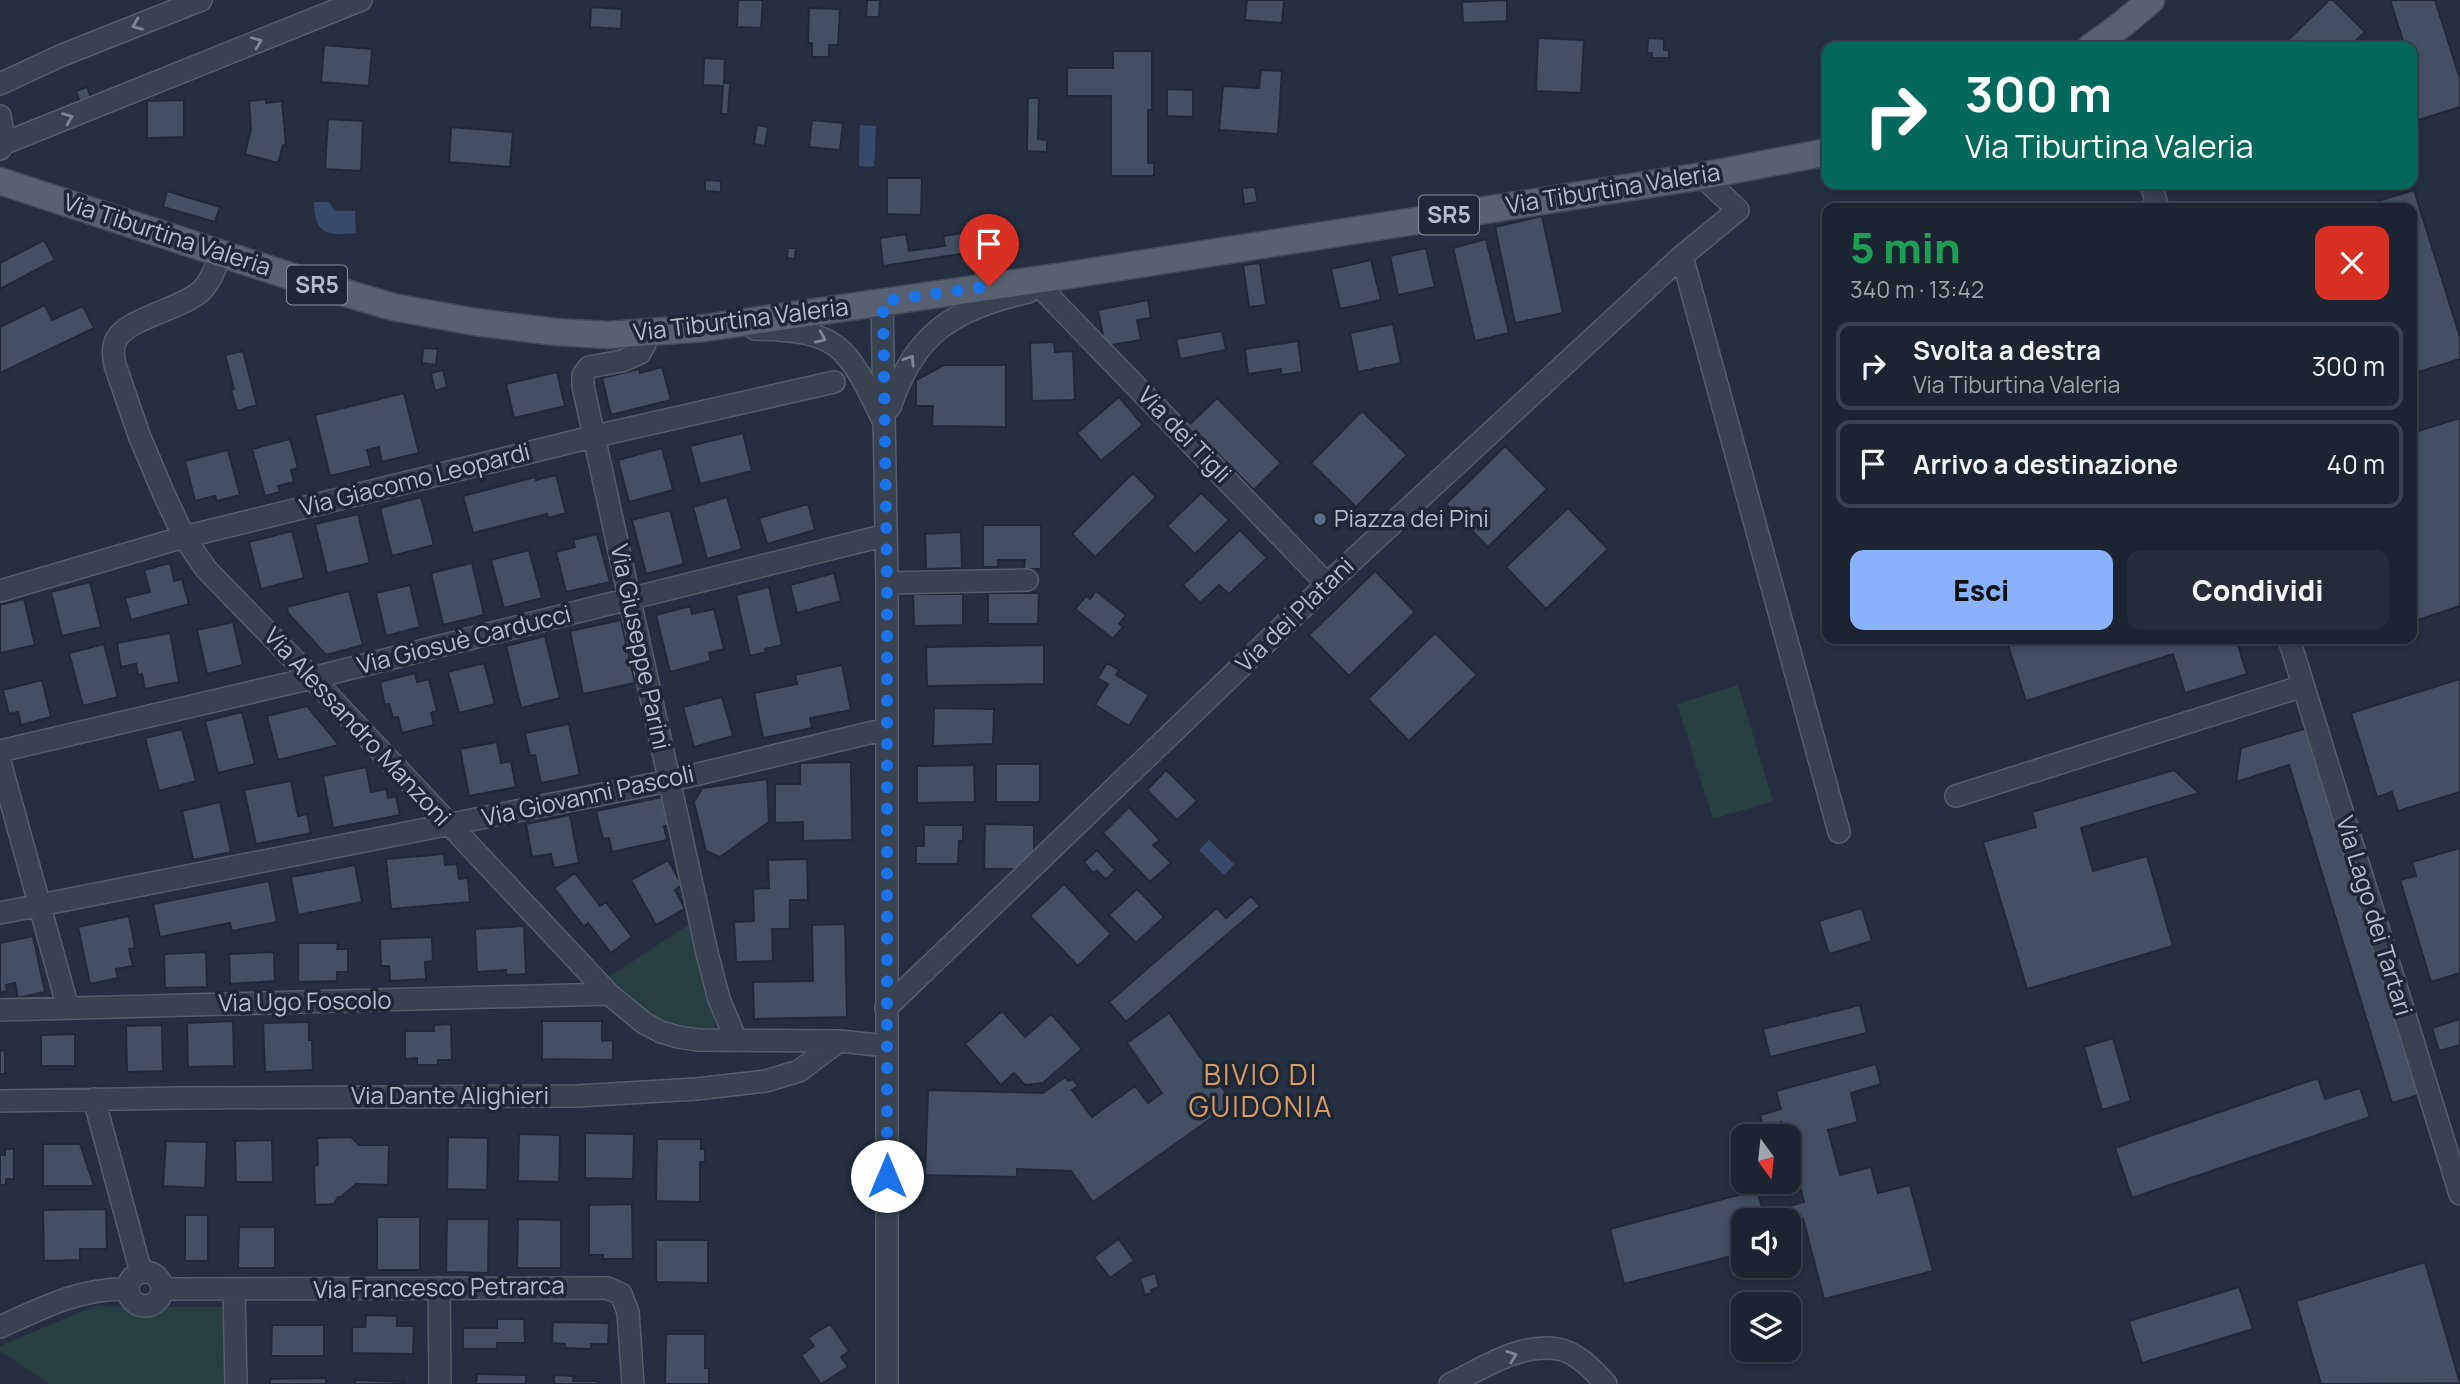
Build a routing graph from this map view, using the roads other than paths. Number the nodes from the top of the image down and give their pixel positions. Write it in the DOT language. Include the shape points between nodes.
graph roads {
  1 [pos="201,0"];
  2 [pos="361,0"];
  3 [pos="2151,0"];
  4 [pos="2104,42"];
  5 [pos="0,84"];
  6 [pos="0,116"];
  7 [pos="2,146"];
  8 [pos="1822,153"];
  9 [pos="1702,176"];
  10 [pos="0,181"];
  11 [pos="221,253"];
  12 [pos="1682,256"];
  13 [pos="1070,275"];
  14 [pos="1041,288"];
  15 [pos="883,301"];
  16 [pos="705,328"];
  17 [pos="645,334"];
  18 [pos="834,382"];
  19 [pos="884,423"];
  20 [pos="596,436"];
  21 [pos="886,535"];
  22 [pos="184,537"];
  23 [pos="1027,580"];
  24 [pos="887,583"];
  25 [pos="1327,584"];
  26 [pos="0,591"];
  27 [pos="630,599"];
  28 [pos="2290,644"];
  29 [pos="312,678"];
  30 [pos="2303,686"];
  31 [pos="887,729"];
  32 [pos="0,751"];
  33 [pos="0,762"];
  34 [pos="669,780"];
  35 [pos="1956,796"];
  36 [pos="449,825"];
  37 [pos="1839,832"];
  38 [pos="40,905"];
  39 [pos="0,912"];
  40 [pos="609,994"];
  41 [pos="68,1008"];
  42 [pos="886,1008"];
  43 [pos="0,1010"];
  44 [pos="736,1040"];
  45 [pos="839,1041"];
  46 [pos="887,1046"];
  47 [pos="94,1099"];
  48 [pos="0,1101"];
  49 [pos="2460,1194"];
  50 [pos="141,1272"];
  51 [pos="439,1288"];
  52 [pos="127,1289"];
  53 [pos="163,1289"];
  54 [pos="234,1291"];
  55 [pos="0,1327"];
  56 [pos="236,1384"];
  57 [pos="440,1384"];
  58 [pos="633,1384"];
  59 [pos="887,1384"];
  60 [pos="1450,1384"];
  61 [pos="1606,1384"];
  1 -- 5 [label="street, one-way"];
  7 -- 2 [label="street, one-way"];
  3 -- 4 [label="main road"];
  6 -- 7 [label="street"];
  8 -- 9 [label="main road, Via Tiburtina Valeria / SR5"];
  9 -- 12 [label="street, Via dei Platani" via="1738,210"];
  9 -- 13 [label="main road, Via Tiburtina Valeria / SR5"];
  10 -- 11 [label="main road, Via Tiburtina Valeria / SR5"];
  11 -- 17 [label="main road, Via Tiburtina Valeria / SR5" via="393,307 556,332"];
  11 -- 22 [label="street, Via Alessandro Manzoni" via="202,290 128,328 114,346 115,365 136,427"];
  12 -- 25 [label="street, Via dei Platani"];
  12 -- 37 [label="street"];
  13 -- 14 [label="street"];
  13 -- 15 [label="main road, Via Tiburtina Valeria / SR5"];
  19 -- 14 [label="street, one-way" via="902,373 932,336 975,308"];
  14 -- 25 [label="street, Via dei Tigli"];
  15 -- 16 [label="main road, Via Tiburtina Valeria / SR5"];
  15 -- 19 [label="street"];
  16 -- 17 [label="main road, Via Tiburtina Valeria / SR5"];
  16 -- 19 [label="street, one-way" via="789,330 825,339 857,369"];
  17 -- 20 [label="street, Via Giuseppe Parini" via="640,353 595,365 583,375"];
  18 -- 20 [label="street, Via Giacomo Leopardi"];
  19 -- 21 [label="street"];
  20 -- 22 [label="street, Via Giacomo Leopardi"];
  20 -- 27 [label="street, Via Giuseppe Parini"];
  21 -- 24 [label="street"];
  21 -- 27 [label="street, Via Giosuè Carducci"];
  22 -- 26 [label="street, Via Giacomo Leopardi"];
  22 -- 29 [label="street, Via Alessandro Manzoni" via="206,569"];
  23 -- 24 [label="street"];
  24 -- 31 [label="street"];
  25 -- 42 [label="street, Via dei Platani"];
  27 -- 29 [label="street, Via Giosuè Carducci"];
  27 -- 34 [label="street, Via Giuseppe Parini"];
  28 -- 30 [label="street, Via Lago dei Tartari"];
  29 -- 32 [label="street, Via Giosuè Carducci"];
  29 -- 36 [label="street, Via Alessandro Manzoni"];
  30 -- 35 [label="street"];
  30 -- 49 [label="street, Via Lago dei Tartari"];
  31 -- 34 [label="street, Via Giovanni Pascoli"];
  31 -- 42 [label="street"];
  33 -- 38 [label="street"];
  34 -- 36 [label="street, Via Giovanni Pascoli"];
  34 -- 44 [label="street, Via Giuseppe Parini" via="707,953"];
  36 -- 38 [label="street, Via Giovanni Pascoli"];
  36 -- 40 [label="street, Via Alessandro Manzoni"];
  38 -- 39 [label="street, Via Giovanni Pascoli"];
  38 -- 41 [label="street"];
  40 -- 41 [label="street, Via Ugo Foscolo"];
  40 -- 44 [label="street, Via Alessandro Manzoni" via="661,1032 688,1039"];
  41 -- 43 [label="street, Via Ugo Foscolo"];
  42 -- 46 [label="street"];
  44 -- 45 [label="street, Via Alessandro Manzoni"];
  45 -- 46 [label="street"];
  45 -- 47 [label="street, Via Dante Alighieri" via="809,1065 782,1077 695,1089 577,1096"];
  46 -- 59 [label="street"];
  47 -- 48 [label="street, Via Dante Alighieri"];
  47 -- 50 [label="street"];
  50 -- 52 [label="street" via="131,1278"];
  50 -- 53 [label="street" via="152,1272"];
  51 -- 54 [label="street, Via Francesco Petrarca"];
  51 -- 57 [label="street"];
  51 -- 58 [label="street, Via Francesco Petrarca" via="615,1290 625,1299 628,1312"];
  52 -- 53 [label="street" via="130,1298 145,1307 154,1304"];
  52 -- 55 [label="street" via="97,1290 58,1301"];
  53 -- 54 [label="street, Via Francesco Petrarca"];
  54 -- 56 [label="street"];
  60 -- 61 [label="street, one-way" via="1511,1356 1546,1348 1570,1353"];
}
